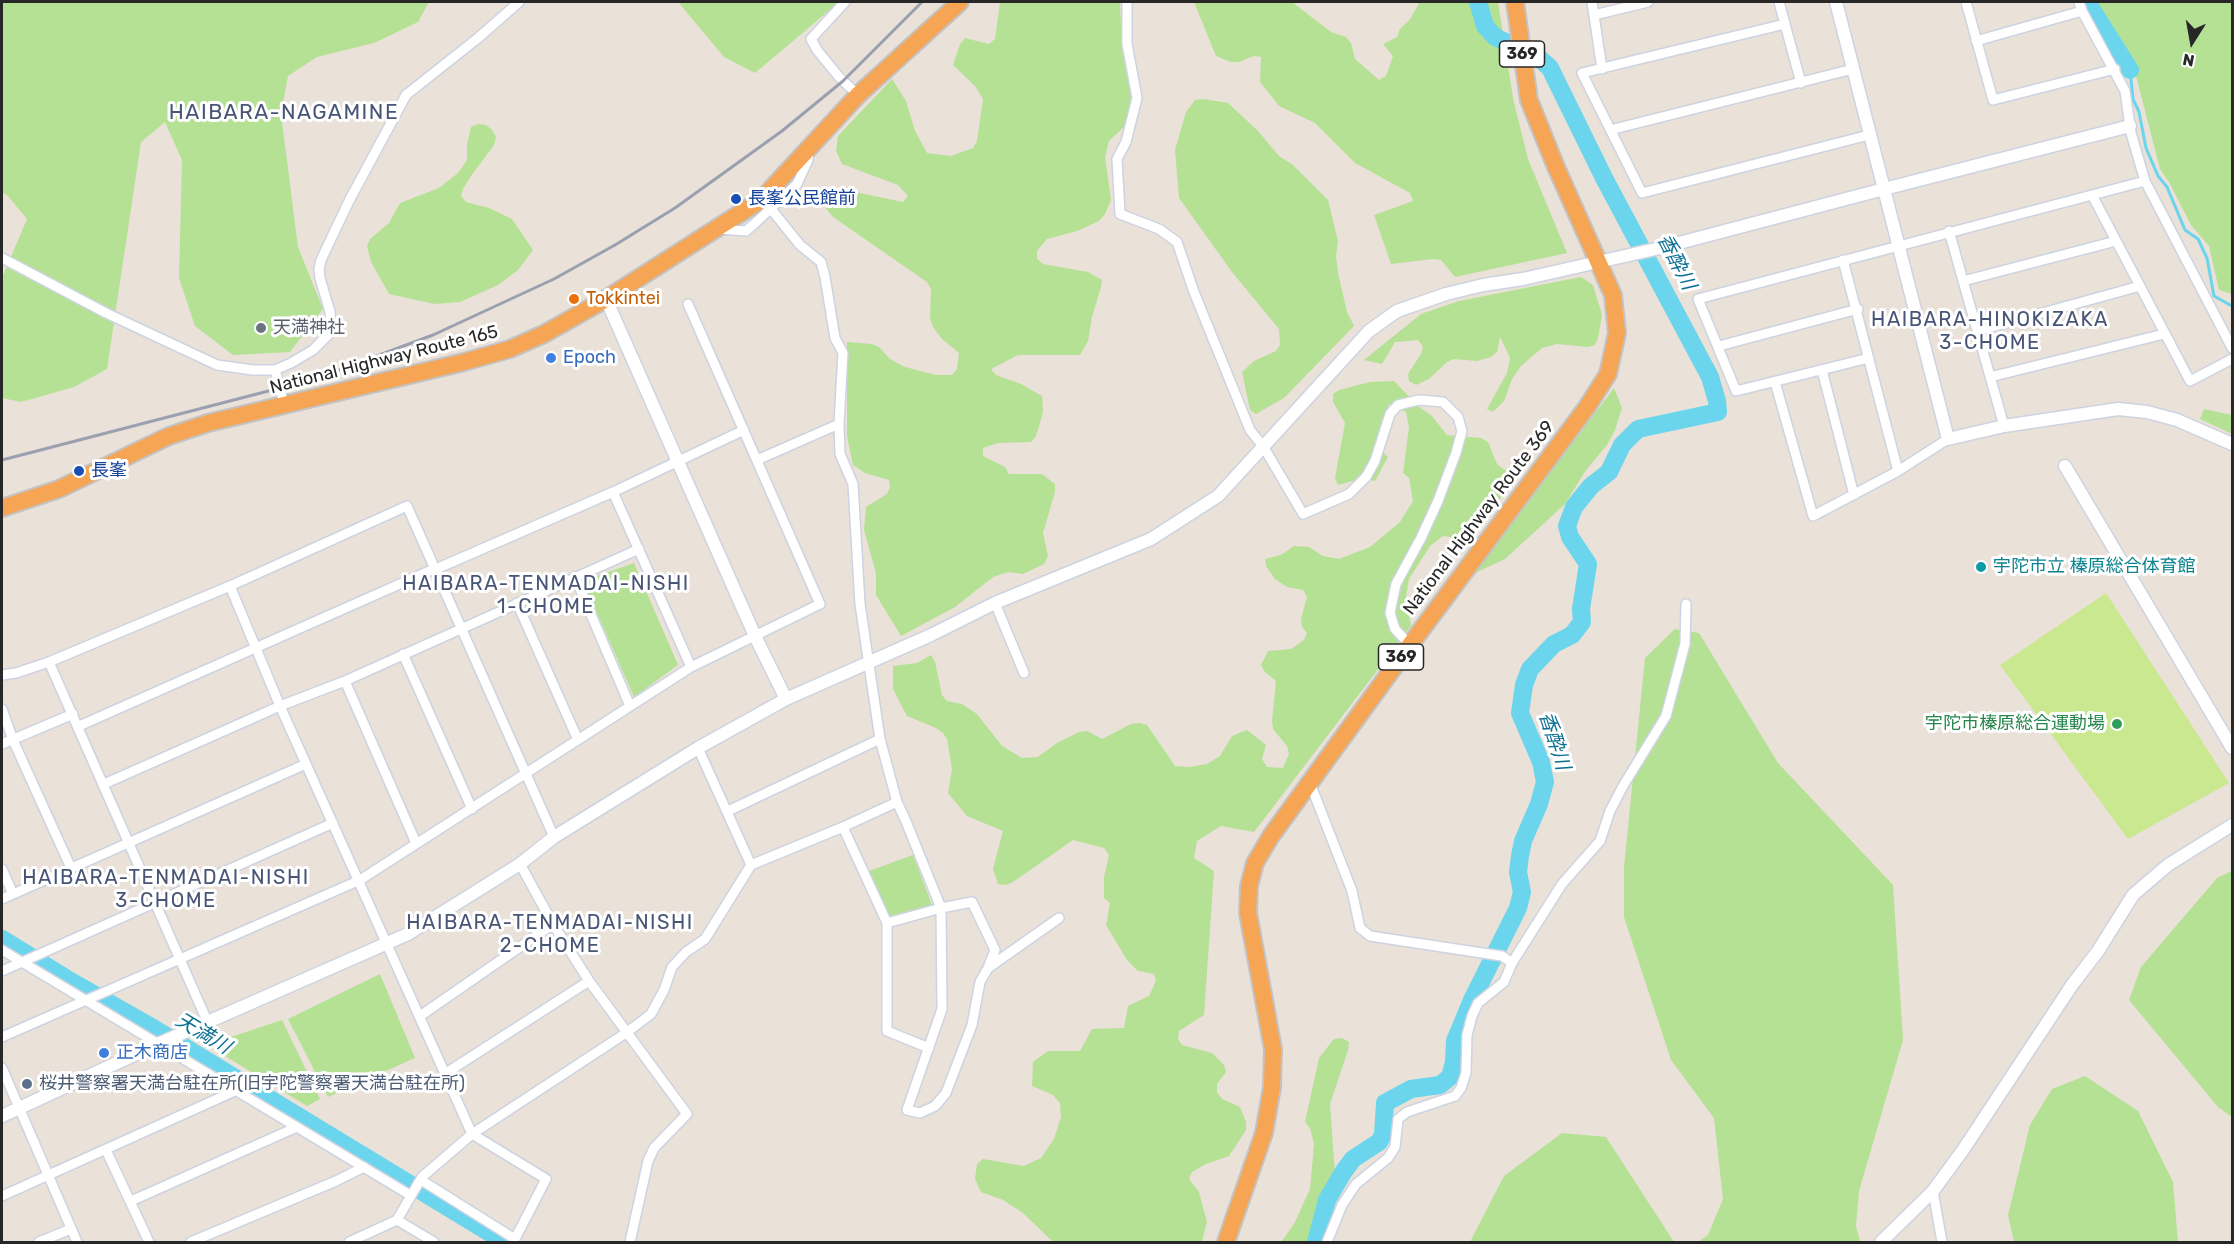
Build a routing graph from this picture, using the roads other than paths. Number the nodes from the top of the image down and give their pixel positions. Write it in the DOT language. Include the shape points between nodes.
graph roads {
  1 [pos="519,2"];
  2 [pos="845,2"];
  3 [pos="960,2"];
  4 [pos="1127,2"];
  5 [pos="1592,2"];
  6 [pos="1648,2"];
  7 [pos="1779,2"];
  8 [pos="1836,2"];
  9 [pos="1966,2"];
  10 [pos="1515,5"];
  11 [pos="2081,6"];
  12 [pos="1594,15"];
  13 [pos="1785,24"];
  14 [pos="1976,41"];
  15 [pos="1602,69"];
  16 [pos="1853,69"];
  17 [pos="2115,69"];
  18 [pos="1800,83"];
  19 [pos="858,95"];
  20 [pos="2130,126"];
  21 [pos="1610,130"];
  22 [pos="1869,135"];
  23 [pos="810,147"];
  24 [pos="2145,182"];
  25 [pos="1884,189"];
  26 [pos="2092,195"];
  27 [pos="771,209"];
  28 [pos="716,229"];
  29 [pos="1949,231"];
  30 [pos="2116,241"];
  31 [pos="1899,245"];
  32 [pos="2,258"];
  33 [pos="1599,260"];
  34 [pos="1844,260"];
  35 [pos="1963,281"];
  36 [pos="2140,286"];
  37 [pos="606,299"];
  38 [pos="688,304"];
  39 [pos="1858,309"];
  40 [pos="1977,331"];
  41 [pos="2164,334"];
  42 [pos="1719,346"];
  43 [pos="2232,348"];
  44 [pos="1869,358"];
  45 [pos="2232,359"];
  46 [pos="275,370"];
  47 [pos="1822,370"];
  48 [pos="1990,377"];
  49 [pos="1775,382"];
  50 [pos="284,404"];
  51 [pos="839,424"];
  52 [pos="2004,426"];
  53 [pos="744,430"];
  54 [pos="1948,439"];
  55 [pos="2232,444"];
  56 [pos="1263,446"];
  57 [pos="757,460"];
  58 [pos="678,461"];
  59 [pos="2065,466"];
  60 [pos="1898,471"];
  61 [pos="613,492"];
  62 [pos="1854,495"];
  63 [pos="2,508"];
  64 [pos="639,549"];
  65 [pos="436,568"];
  66 [pos="575,577"];
  67 [pos="230,586"];
  68 [pos="518,603"];
  69 [pos="995,603"];
  70 [pos="1686,604"];
  71 [pos="461,628"];
  72 [pos="755,636"];
  73 [pos="1410,645"];
  74 [pos="256,647"];
  75 [pos="403,654"];
  76 [pos="49,662"];
  77 [pos="870,663"];
  78 [pos="691,667"];
  79 [pos="1024,673"];
  80 [pos="2,675"];
  81 [pos="345,681"];
  82 [pos="786,699"];
  83 [pos="280,706"];
  84 [pos="630,706"];
  85 [pos="2,709"];
  86 [pos="73,714"];
  87 [pos="79,726"];
  88 [pos="880,739"];
  89 [pos="13,740"];
  90 [pos="578,740"];
  91 [pos="2,744"];
  92 [pos="698,748"];
  93 [pos="2232,748"];
  94 [pos="306,764"];
  95 [pos="526,774"];
  96 [pos="1310,783"];
  97 [pos="104,784"];
  98 [pos="897,802"];
  99 [pos="472,809"];
  100 [pos="728,810"];
  101 [pos="333,824"];
  102 [pos="2232,825"];
  103 [pos="843,827"];
  104 [pos="554,837"];
  105 [pos="129,842"];
  106 [pos="416,843"];
  107 [pos="520,864"];
  108 [pos="751,864"];
  109 [pos="71,868"];
  110 [pos="2,869"];
  111 [pos="360,880"];
  112 [pos="13,894"];
  113 [pos="2,899"];
  114 [pos="156,904"];
  115 [pos="941,908"];
  116 [pos="1059,918"];
  117 [pos="887,923"];
  118 [pos="553,924"];
  119 [pos="387,945"];
  120 [pos="2,950"];
  121 [pos="180,960"];
  122 [pos="21,962"];
  123 [pos="1512,963"];
  124 [pos="988,968"];
  125 [pos="2,971"];
  126 [pos="589,981"];
  127 [pos="87,1000"];
  128 [pos="420,1016"];
  129 [pos="208,1023"];
  130 [pos="626,1033"];
  131 [pos="2,1037"];
  132 [pos="160,1043"];
  133 [pos="928,1048"];
  134 [pos="2,1068"];
  135 [pos="446,1073"];
  136 [pos="237,1090"];
  137 [pos="19,1108"];
  138 [pos="2,1116"];
  139 [pos="297,1127"];
  140 [pos="472,1134"];
  141 [pos="106,1150"];
  142 [pos="364,1167"];
  143 [pos="46,1176"];
  144 [pos="421,1180"];
  145 [pos="1933,1191"];
  146 [pos="2,1196"];
  147 [pos="410,1196"];
  148 [pos="131,1201"];
  149 [pos="397,1220"];
  150 [pos="70,1229"];
  151 [pos="39,1242"];
  152 [pos="77,1242"];
  153 [pos="150,1242"];
  154 [pos="191,1242"];
  155 [pos="349,1242"];
  156 [pos="434,1242"];
  157 [pos="630,1242"];
  158 [pos="1226,1242"];
  159 [pos="1327,1242"];
  160 [pos="1881,1242"];
  161 [pos="1942,1242"];
  1 -- 46 [label="street" via="405,95 321,260 320,278 330,312 328,335 313,350"];
  2 -- 19 [label="street" via="811,39"];
  3 -- 19 [label="highway, National Highway Route 165"];
  4 -- 56 [label="street" via="1127,44 1137,98 1126,142 1117,159 1120,214 1159,229 1177,242 1250,430"];
  5 -- 12 [label="street"];
  6 -- 12 [label="street"];
  7 -- 13 [label="street"];
  8 -- 16 [label="street"];
  9 -- 14 [label="street"];
  10 -- 33 [label="highway, National Highway Route 369 / 369" via="1529,100"];
  11 -- 14 [label="street"];
  11 -- 17 [label="street"];
  12 -- 15 [label="street"];
  13 -- 15 [label="street"];
  13 -- 18 [label="street"];
  14 -- 17 [label="street" via="1993,100"];
  15 -- 21 [label="street" via="1582,73"];
  16 -- 18 [label="street"];
  16 -- 22 [label="street"];
  17 -- 20 [label="street" via="2125,91"];
  18 -- 21 [label="street"];
  19 -- 23 [label="highway, National Highway Route 165"];
  20 -- 24 [label="street"];
  20 -- 25 [label="street"];
  21 -- 22 [label="street" via="1642,193"];
  22 -- 25 [label="street"];
  23 -- 27 [label="street" via="797,184"];
  23 -- 28 [label="highway, National Highway Route 165" via="761,200"];
  24 -- 26 [label="street"];
  24 -- 43 [label="street"];
  25 -- 31 [label="street"];
  25 -- 33 [label="street" via="1660,248"];
  26 -- 29 [label="street"];
  26 -- 30 [label="street"];
  27 -- 28 [label="street" via="746,231"];
  27 -- 51 [label="street" via="800,245 821,262 835,338 843,353"];
  28 -- 37 [label="highway, National Highway Route 165"];
  29 -- 31 [label="street"];
  29 -- 35 [label="street"];
  30 -- 35 [label="street"];
  30 -- 36 [label="street"];
  31 -- 34 [label="street"];
  31 -- 54 [label="street"];
  32 -- 46 [label="street" via="217,365"];
  33 -- 56 [label="street" via="1446,294 1397,311 1369,331"];
  33 -- 73 [label="highway, National Highway Route 369 / 369" via="1613,295 1617,333 1608,374"];
  34 -- 39 [label="street"];
  34 -- 42 [label="street" via="1698,299"];
  35 -- 40 [label="street"];
  36 -- 40 [label="street"];
  36 -- 41 [label="street"];
  37 -- 50 [label="highway, National Highway Route 165" via="510,349"];
  37 -- 58 [label="street"];
  38 -- 53 [label="street"];
  39 -- 42 [label="street"];
  39 -- 44 [label="street"];
  40 -- 48 [label="street"];
  41 -- 45 [label="street" via="2190,381"];
  41 -- 48 [label="street"];
  42 -- 49 [label="street" via="1736,391"];
  44 -- 47 [label="street"];
  44 -- 60 [label="street"];
  46 -- 50 [label="street"];
  47 -- 49 [label="street"];
  47 -- 62 [label="street"];
  48 -- 52 [label="street"];
  49 -- 62 [label="street" via="1813,516"];
  50 -- 63 [label="highway, National Highway Route 165" via="169,436 58,489"];
  51 -- 57 [label="street"];
  51 -- 77 [label="street" via="840,454 853,484 860,604"];
  52 -- 54 [label="street"];
  52 -- 55 [label="street" via="2118,409 2178,420"];
  53 -- 57 [label="street"];
  53 -- 58 [label="street"];
  54 -- 60 [label="street"];
  56 -- 69 [label="street" via="1218,496 1150,539"];
  56 -- 73 [label="street" via="1303,514 1349,494 1366,477 1390,414 1398,405 1419,400 1443,402 1458,417 1462,431 1456,453 1438,501 1396,584 1390,613 1395,629"];
  57 -- 72 [label="street" via="820,604"];
  58 -- 61 [label="street"];
  58 -- 72 [label="street"];
  59 -- 93 [label="street"];
  60 -- 62 [label="street"];
  61 -- 64 [label="street"];
  61 -- 65 [label="street"];
  64 -- 66 [label="street"];
  64 -- 78 [label="street"];
  65 -- 67 [label="street" via="407,506"];
  65 -- 71 [label="street"];
  65 -- 74 [label="street"];
  66 -- 68 [label="street"];
  66 -- 84 [label="street"];
  67 -- 74 [label="street"];
  67 -- 76 [label="street"];
  68 -- 71 [label="street"];
  68 -- 90 [label="street"];
  69 -- 77 [label="street"];
  69 -- 79 [label="street"];
  70 -- 123 [label="street" via="1686,644 1666,716 1623,786 1600,841 1563,884"];
  71 -- 75 [label="street"];
  71 -- 95 [label="street"];
  72 -- 78 [label="street"];
  72 -- 82 [label="street"];
  73 -- 96 [label="highway, National Highway Route 369 / 369"];
  74 -- 83 [label="street"];
  74 -- 87 [label="street"];
  75 -- 81 [label="street"];
  75 -- 99 [label="street"];
  76 -- 80 [label="street"];
  76 -- 86 [label="street"];
  77 -- 82 [label="street"];
  77 -- 88 [label="street"];
  78 -- 84 [label="street"];
  81 -- 83 [label="street"];
  81 -- 106 [label="street"];
  82 -- 92 [label="street"];
  83 -- 94 [label="street"];
  83 -- 97 [label="street"];
  84 -- 90 [label="street"];
  85 -- 89 [label="street"];
  86 -- 87 [label="street"];
  86 -- 89 [label="street"];
  87 -- 97 [label="street"];
  88 -- 98 [label="street"];
  88 -- 100 [label="street"];
  89 -- 91 [label="street"];
  89 -- 109 [label="street"];
  90 -- 95 [label="street"];
  92 -- 100 [label="street"];
  92 -- 104 [label="street"];
  94 -- 101 [label="street"];
  94 -- 105 [label="street"];
  95 -- 99 [label="street"];
  95 -- 104 [label="street"];
  96 -- 123 [label="street" via="1352,891 1360,928 1370,936 1502,956"];
  96 -- 158 [label="highway, National Highway Route 369 / 369" via="1255,863 1249,886 1248,913 1273,1049 1272,1087 1264,1133"];
  97 -- 105 [label="street"];
  98 -- 103 [label="street"];
  98 -- 115 [label="street"];
  99 -- 106 [label="street"];
  100 -- 108 [label="street"];
  101 -- 111 [label="street"];
  101 -- 114 [label="street"];
  102 -- 145 [label="street" via="2168,865 2133,895"];
  103 -- 108 [label="street"];
  103 -- 117 [label="street"];
  104 -- 107 [label="street"];
  105 -- 109 [label="street"];
  105 -- 114 [label="street"];
  106 -- 111 [label="street"];
  107 -- 118 [label="street"];
  107 -- 119 [label="street"];
  108 -- 130 [label="street" via="705,939 672,967 651,1014"];
  109 -- 112 [label="street"];
  110 -- 112 [label="street"];
  111 -- 119 [label="street"];
  111 -- 121 [label="street"];
  112 -- 113 [label="street"];
  114 -- 121 [label="street"];
  114 -- 122 [label="street"];
  115 -- 117 [label="street"];
  115 -- 124 [label="street" via="972,902 995,950"];
  115 -- 133 [label="street" via="942,1009"];
  116 -- 124 [label="street"];
  117 -- 133 [label="street" via="887,1031"];
  118 -- 126 [label="street"];
  118 -- 128 [label="street"];
  119 -- 128 [label="street"];
  119 -- 129 [label="street"];
  120 -- 122 [label="street"];
  121 -- 127 [label="street"];
  121 -- 129 [label="street"];
  122 -- 125 [label="street"];
  122 -- 127 [label="street"];
  123 -- 159 [label="street" via="1504,982 1478,1003 1472,1016 1461,1088 1455,1096 1407,1112 1398,1119 1395,1147 1388,1158 1356,1184 1342,1205"];
  124 -- 133 [label="street" via="980,981 972,1025 946,1094 935,1106 920,1113 908,1110"];
  126 -- 130 [label="street"];
  126 -- 135 [label="street"];
  127 -- 131 [label="street"];
  127 -- 132 [label="street"];
  128 -- 135 [label="street"];
  129 -- 132 [label="street"];
  130 -- 140 [label="street"];
  130 -- 157 [label="street" via="687,1114 654,1148 648,1161"];
  132 -- 136 [label="street"];
  132 -- 137 [label="street"];
  134 -- 137 [label="street"];
  135 -- 140 [label="street"];
  136 -- 139 [label="street"];
  136 -- 141 [label="street"];
  137 -- 138 [label="street"];
  137 -- 143 [label="street"];
  139 -- 142 [label="street"];
  139 -- 148 [label="street"];
  140 -- 144 [label="street"];
  140 -- 144 [label="street" via="546,1179 515,1239"];
  141 -- 143 [label="street"];
  141 -- 148 [label="street"];
  142 -- 147 [label="street"];
  142 -- 154 [label="street"];
  143 -- 146 [label="street"];
  143 -- 150 [label="street"];
  144 -- 147 [label="street"];
  145 -- 160 [label="street"];
  145 -- 161 [label="street"];
  147 -- 149 [label="street"];
  148 -- 153 [label="street"];
  149 -- 155 [label="street"];
  149 -- 156 [label="street"];
  150 -- 151 [label="street"];
  150 -- 152 [label="street"];
}
